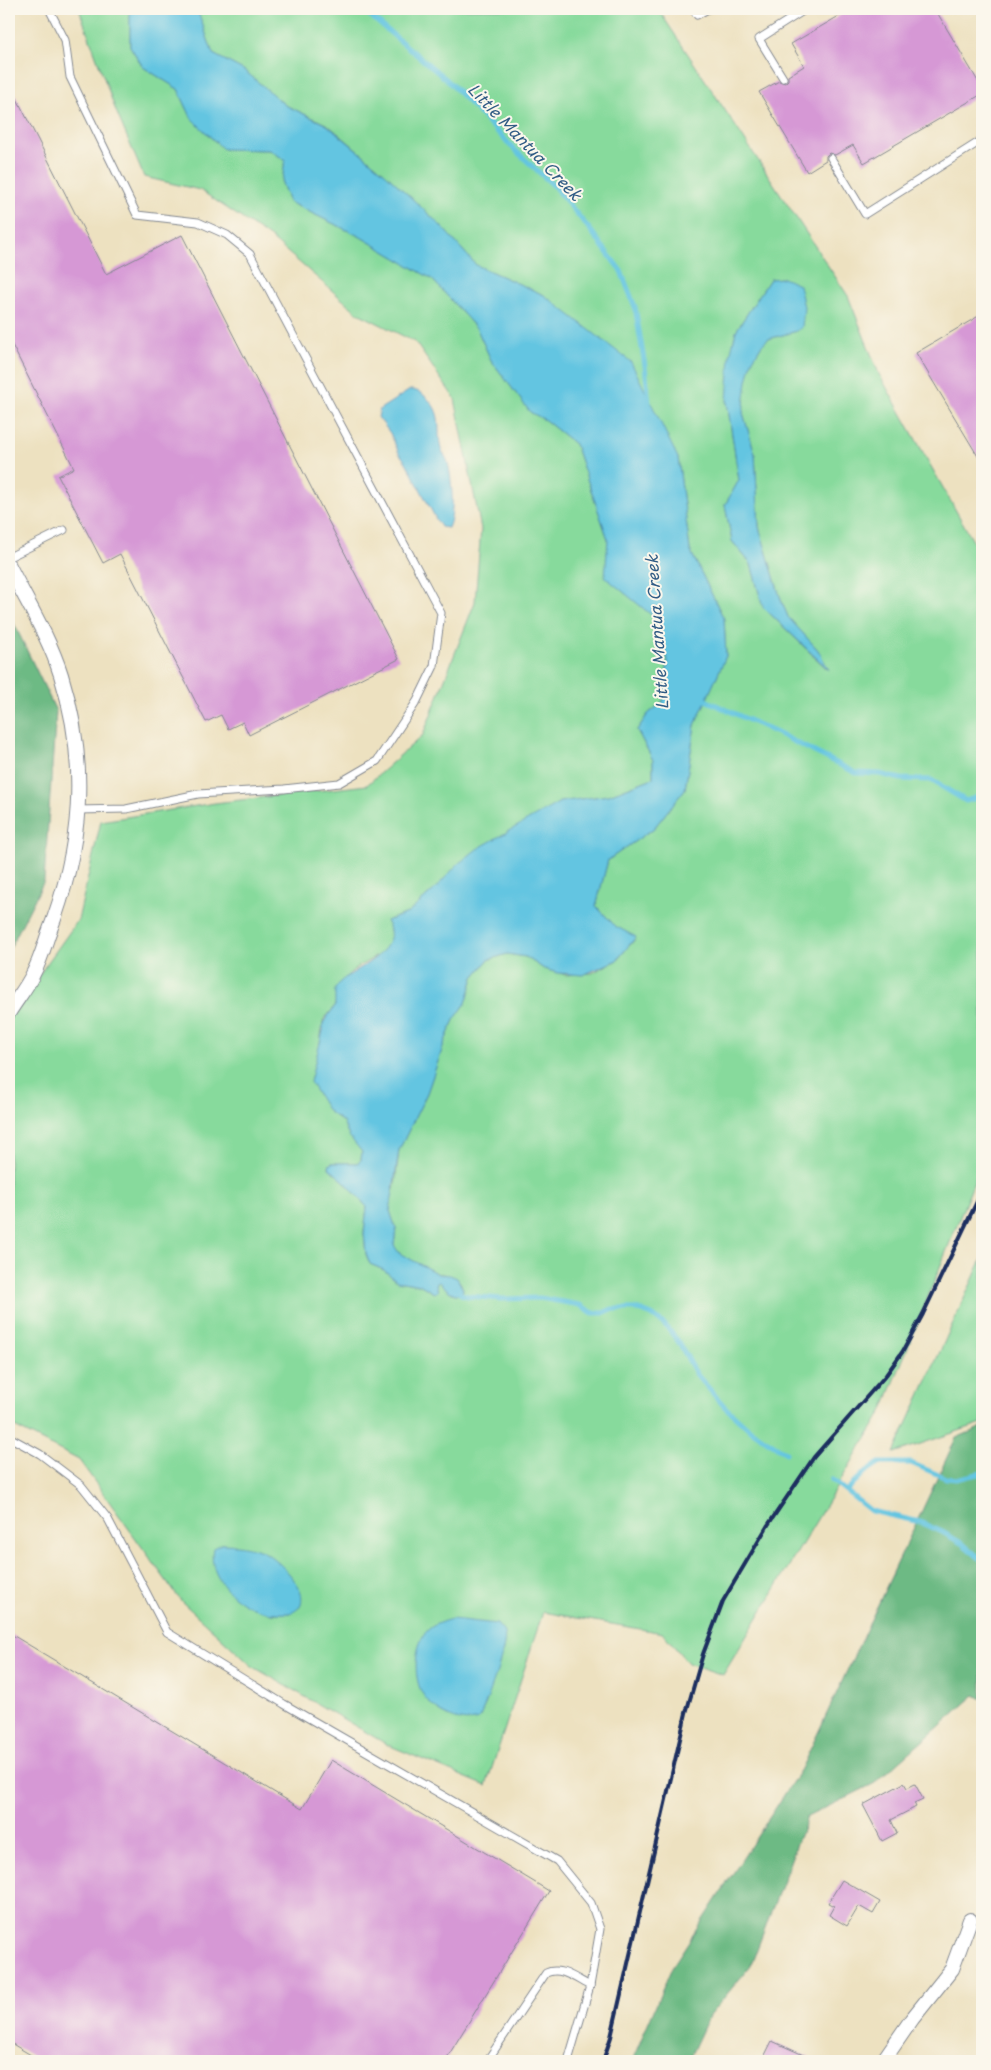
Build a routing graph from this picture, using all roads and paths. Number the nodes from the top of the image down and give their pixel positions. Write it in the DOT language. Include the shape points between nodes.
graph roads {
  1 [pos="49,9"];
  2 [pos="693,9"];
  3 [pos="708,9"];
  4 [pos="806,9"];
  5 [pos="783,78"];
  6 [pos="982,140"];
  7 [pos="831,158"];
  8 [pos="64,530"];
  9 [pos="9,557"];
  10 [pos="9,566"];
  11 [pos="78,810"];
  12 [pos="13,998"];
  13 [pos="9,1012"];
  14 [pos="9,1438"];
  15 [pos="970,1920"];
  16 [pos="590,1986"];
  17 [pos="488,2061"];
  18 [pos="568,2061"];
  19 [pos="883,2061"];
  1 -- 11 [label="lane" via="65,40 70,77 138,215 198,222 227,235 250,254 441,613 434,666 417,701 377,762 339,783 198,794 126,809"];
  2 -- 3 [label="lane" via="697,15"];
  4 -- 5 [label="lane" via="759,39"];
  6 -- 7 [label="lane" via="865,214"];
  8 -- 9 [label="lane"];
  10 -- 11 [label="street" via="61,674 77,747"];
  11 -- 12 [label="street" via="71,864 57,913 33,974"];
  12 -- 13 [label="street"];
  14 -- 16 [label="lane" via="48,1460 81,1485 108,1519 167,1632 558,1862 591,1903 600,1929"];
  15 -- 19 [label="street" via="952,1969"];
  16 -- 17 [label="lane" via="561,1970 546,1973"];
  16 -- 18 [label="lane"];
}
